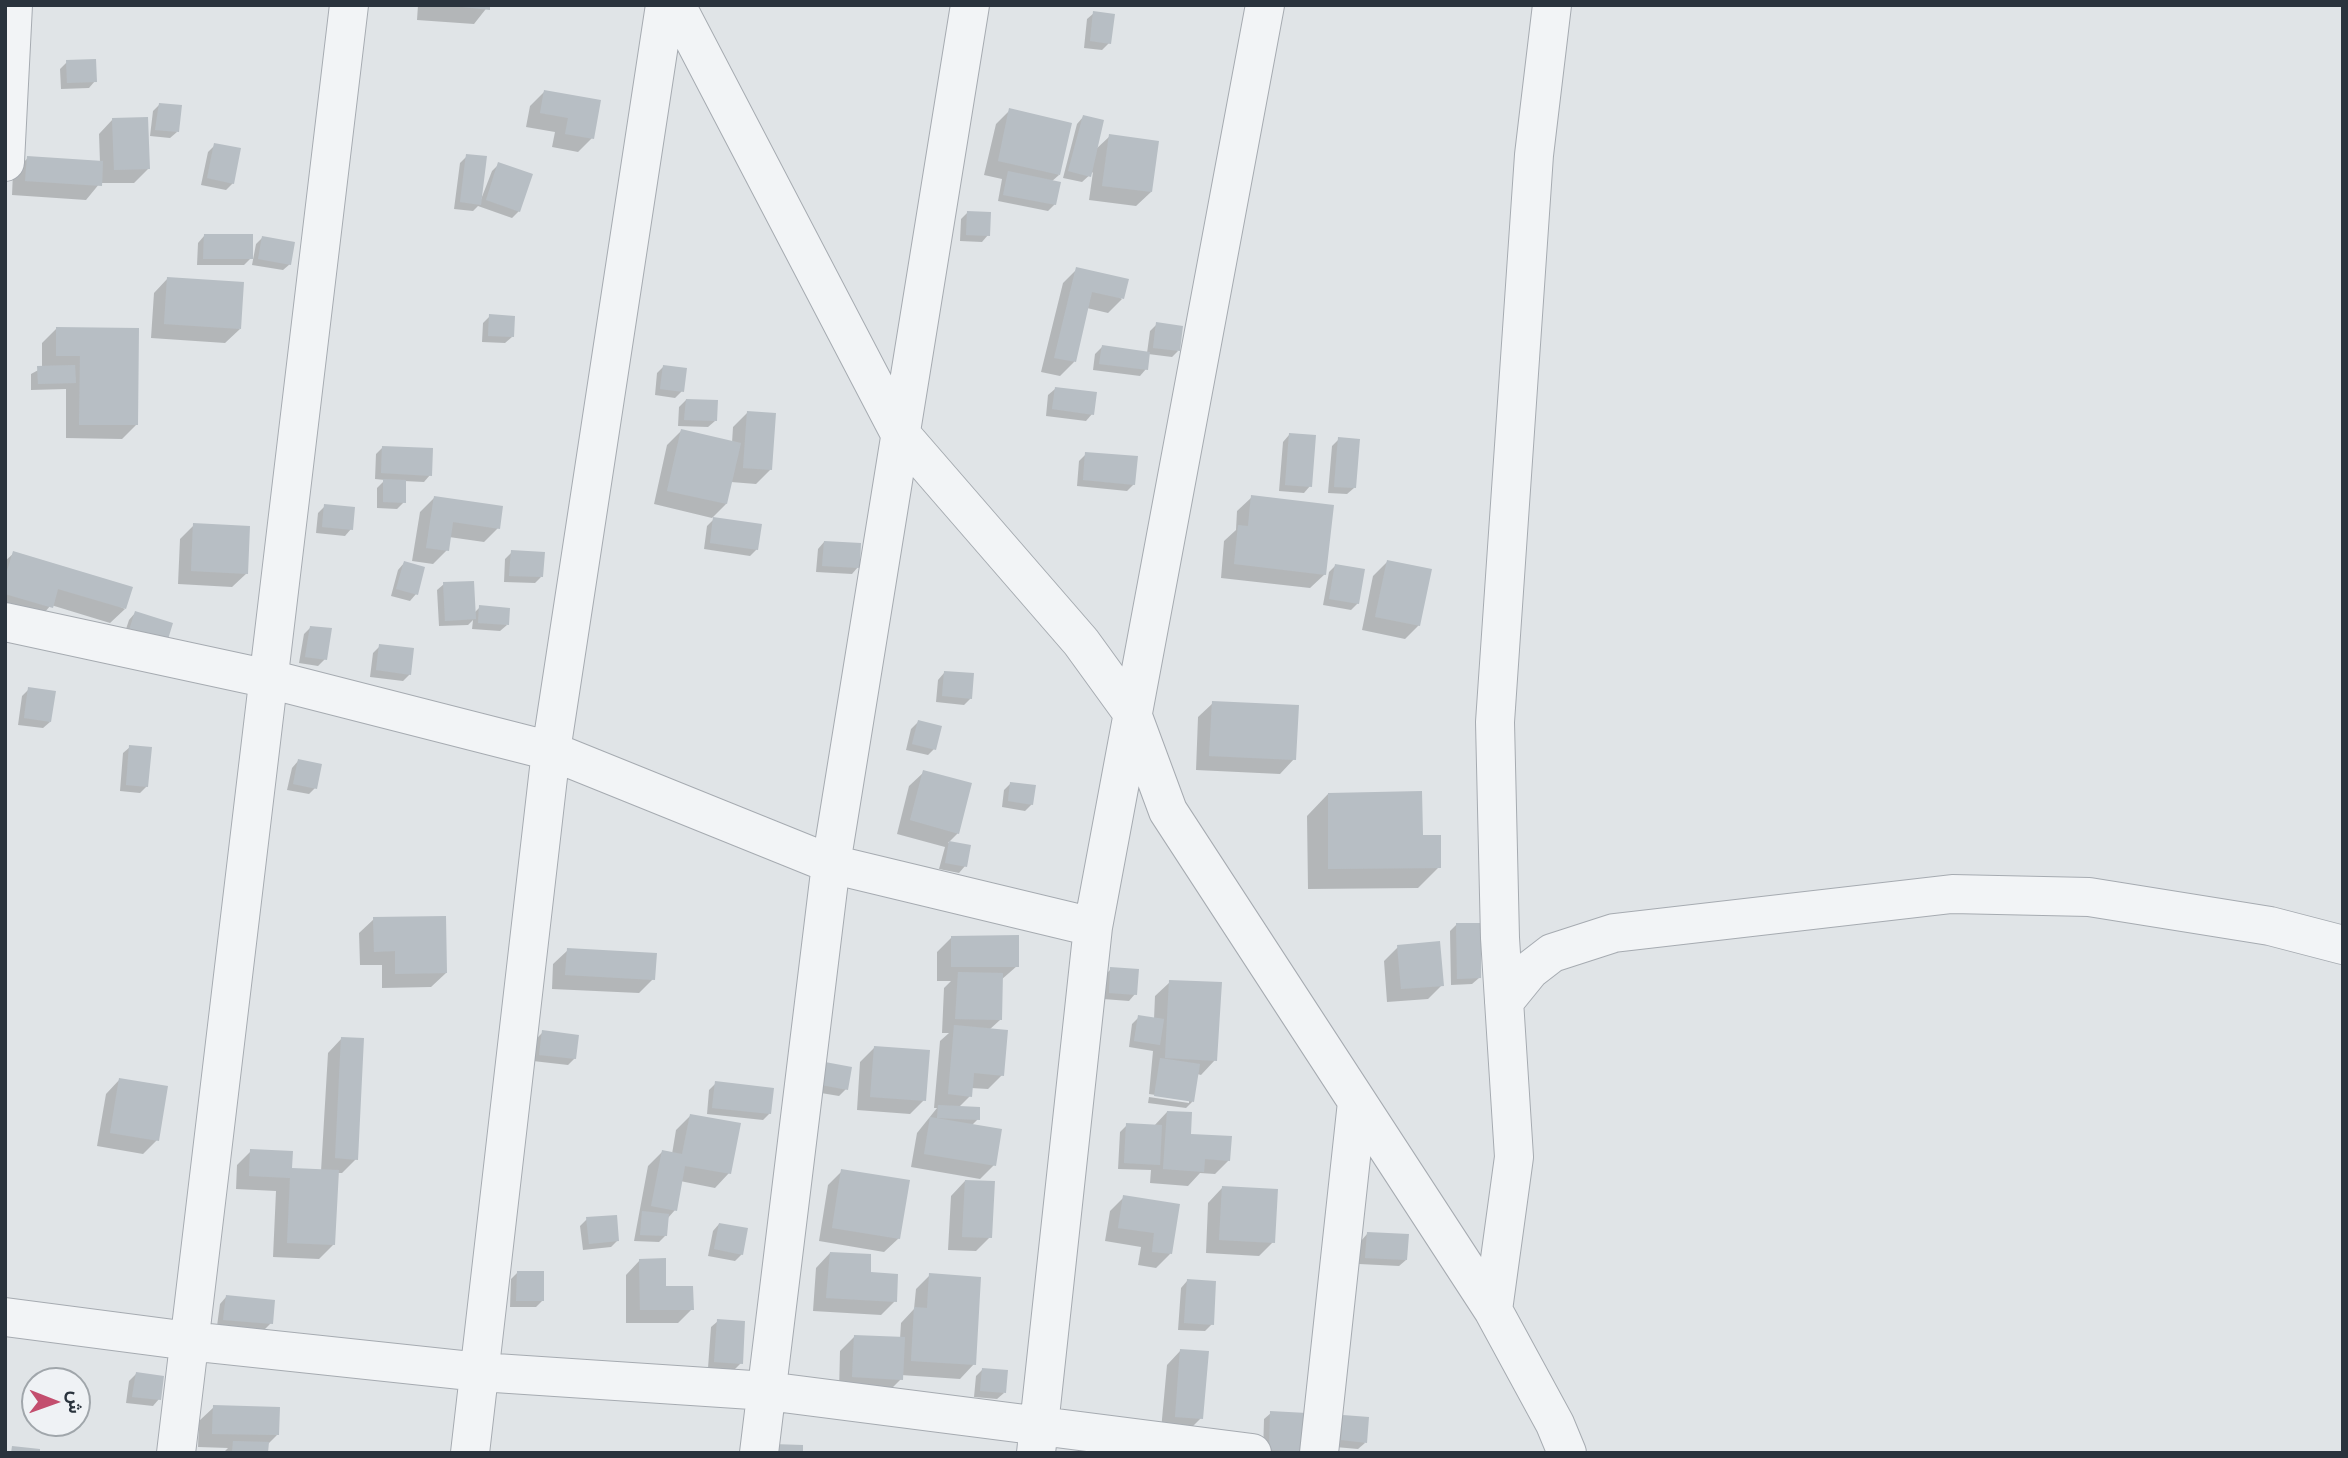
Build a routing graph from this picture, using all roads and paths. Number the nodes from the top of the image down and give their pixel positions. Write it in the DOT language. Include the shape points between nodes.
graph roads {
  1 [pos="13,5"];
  2 [pos="349,5"];
  3 [pos="665,5"];
  4 [pos="676,5"];
  5 [pos="970,5"];
  6 [pos="1265,5"];
  7 [pos="1552,5"];
  8 [pos="5,162"];
  9 [pos="899,432"];
  10 [pos="5,622"];
  11 [pos="269,679"];
  12 [pos="1131,711"];
  13 [pos="551,751"];
  14 [pos="831,864"];
  15 [pos="1093,927"];
  16 [pos="2343,945"];
  17 [pos="1504,1002"];
  18 [pos="1357,1102"];
  19 [pos="1493,1310"];
  20 [pos="5,1317"];
  21 [pos="189,1341"];
  22 [pos="480,1372"];
  23 [pos="767,1391"];
  24 [pos="1038,1439"];
  25 [pos="176,1453"];
  26 [pos="470,1453"];
  27 [pos="759,1453"];
  28 [pos="1252,1453"];
  29 [pos="1319,1453"];
  30 [pos="1567,1453"];
  1 -- 8 [label="street"];
  2 -- 11 [label="street"];
  3 -- 13 [label="street"];
  4 -- 9 [label="street"];
  5 -- 9 [label="street"];
  6 -- 12 [label="street"];
  7 -- 17 [label="street" via="1534,155 1495,722"];
  9 -- 12 [label="street" via="1081,642"];
  9 -- 14 [label="street"];
  10 -- 11 [label="street"];
  11 -- 13 [label="street"];
  11 -- 21 [label="street"];
  12 -- 15 [label="street"];
  12 -- 18 [label="street" via="1168,811"];
  13 -- 14 [label="street"];
  13 -- 22 [label="street"];
  14 -- 15 [label="street"];
  14 -- 23 [label="street"];
  15 -- 24 [label="street"];
  16 -- 17 [label="street" via="2270,926 2089,897 1952,894 1614,933 1552,953 1530,970"];
  17 -- 19 [label="street" via="1514,1157"];
  18 -- 19 [label="street"];
  18 -- 29 [label="street"];
  19 -- 30 [label="street"];
  20 -- 21 [label="street"];
  21 -- 22 [label="street"];
  21 -- 25 [label="street"];
  22 -- 23 [label="street"];
  22 -- 26 [label="street"];
  23 -- 24 [label="street"];
  23 -- 27 [label="street"];
  24 -- 28 [label="street"];
}
